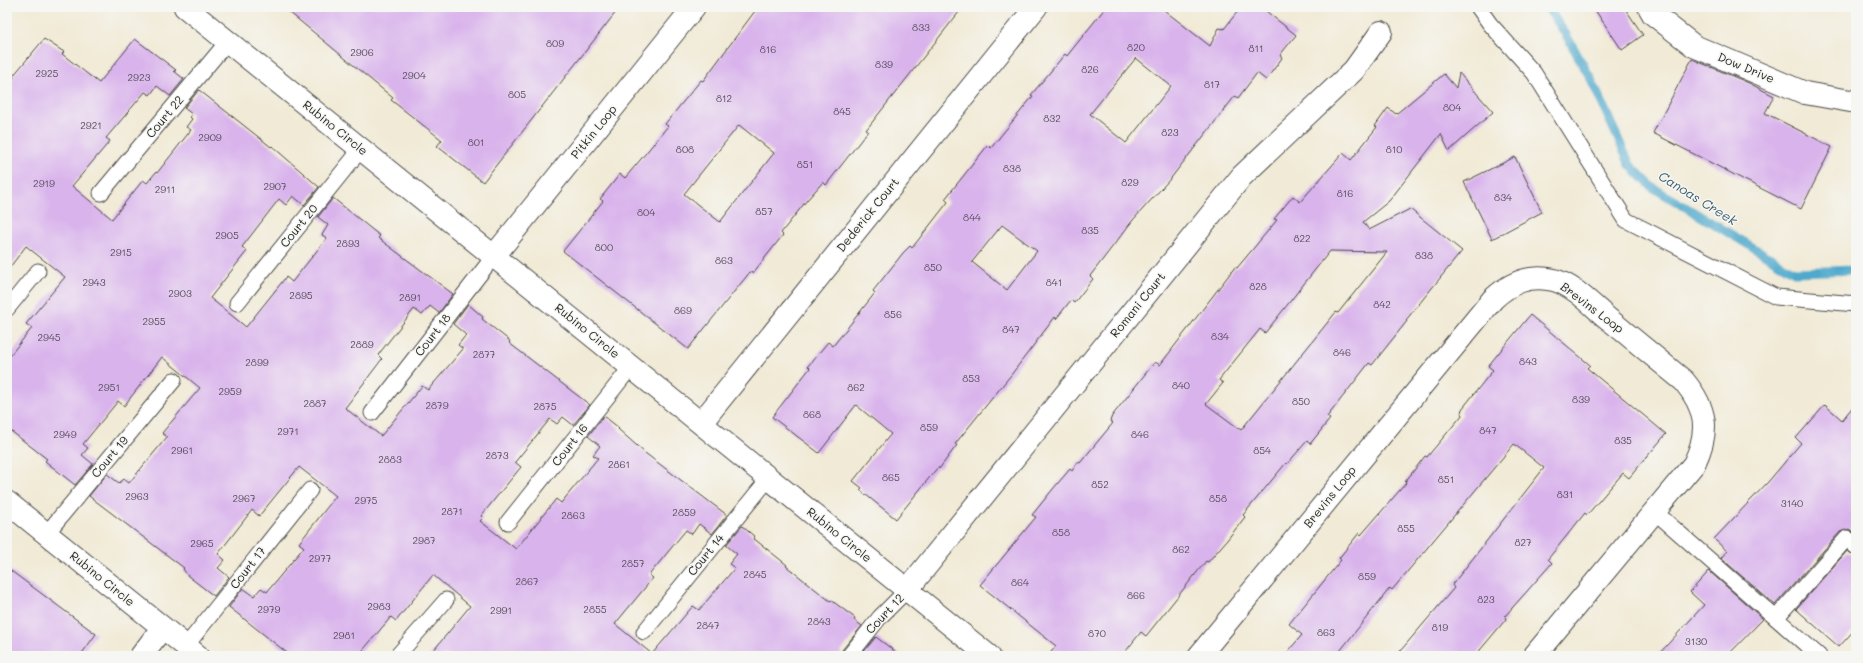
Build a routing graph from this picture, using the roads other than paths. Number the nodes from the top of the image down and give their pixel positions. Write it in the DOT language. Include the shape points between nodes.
graph roads {
  1 [pos="694,7"];
  2 [pos="1036,7"];
  3 [pos="1478,7"];
  4 [pos="1649,7"];
  5 [pos="200,11"];
  6 [pos="1381,32"];
  7 [pos="228,41"];
  8 [pos="1856,102"];
  9 [pos="361,149"];
  10 [pos="102,193"];
  11 [pos="494,256"];
  12 [pos="38,271"];
  13 [pos="237,303"];
  14 [pos="1856,304"];
  15 [pos="7,310"];
  16 [pos="631,367"];
  17 [pos="174,380"];
  18 [pos="372,413"];
  19 [pos="701,423"];
  20 [pos="769,478"];
  21 [pos="310,490"];
  22 [pos="7,502"];
  23 [pos="1654,511"];
  24 [pos="508,522"];
  25 [pos="46,533"];
  26 [pos="1856,547"];
  27 [pos="908,590"];
  28 [pos="446,600"];
  29 [pos="1776,618"];
  30 [pos="162,628"];
  31 [pos="644,632"];
  32 [pos="192,651"];
  33 [pos="141,656"];
  34 [pos="398,656"];
  35 [pos="849,656"];
  36 [pos="989,656"];
  37 [pos="1199,656"];
  38 [pos="1534,656"];
  39 [pos="1819,656"];
  1 -- 11 [label="street, Pitkin Loop"];
  2 -- 19 [label="street, Dederick Court"];
  3 -- 14 [label="lane" via="1534,73 1626,220 1776,297"];
  4 -- 8 [label="street, Dow Drive" via="1653,14 1694,46 1805,93"];
  5 -- 7 [label="street, Rubino Circle"];
  6 -- 27 [label="street, Romani Court" via="1354,70 1242,176"];
  7 -- 9 [label="street, Rubino Circle"];
  7 -- 10 [label="lane, Court 22"];
  9 -- 11 [label="street, Rubino Circle"];
  9 -- 13 [label="lane, Court 20"];
  11 -- 16 [label="street, Rubino Circle"];
  11 -- 18 [label="lane, Court 18"];
  12 -- 15 [label="lane"];
  16 -- 19 [label="street, Rubino Circle"];
  16 -- 24 [label="lane, Court 16"];
  17 -- 25 [label="lane, Court 19"];
  19 -- 20 [label="street, Rubino Circle"];
  20 -- 27 [label="street, Rubino Circle"];
  20 -- 31 [label="lane, Court 14"];
  21 -- 32 [label="lane, Court 17"];
  22 -- 25 [label="street, Rubino Circle"];
  23 -- 29 [label="lane"];
  23 -- 37 [label="street, Brevins Loop" via="1694,464 1700,451 1704,423 1694,393 1684,381 1567,285 1544,278 1516,282 1493,299"];
  23 -- 38 [label="street, Brevins Loop"];
  25 -- 30 [label="street, Rubino Circle"];
  26 -- 29 [label="lane" via="1847,538"];
  27 -- 35 [label="lane, Court 12" via="880,617"];
  27 -- 36 [label="street, Rubino Circle"];
  28 -- 34 [label="lane"];
  29 -- 39 [label="lane"];
  30 -- 32 [label="street, Rubino Circle"];
  30 -- 33 [label="street"];
}
